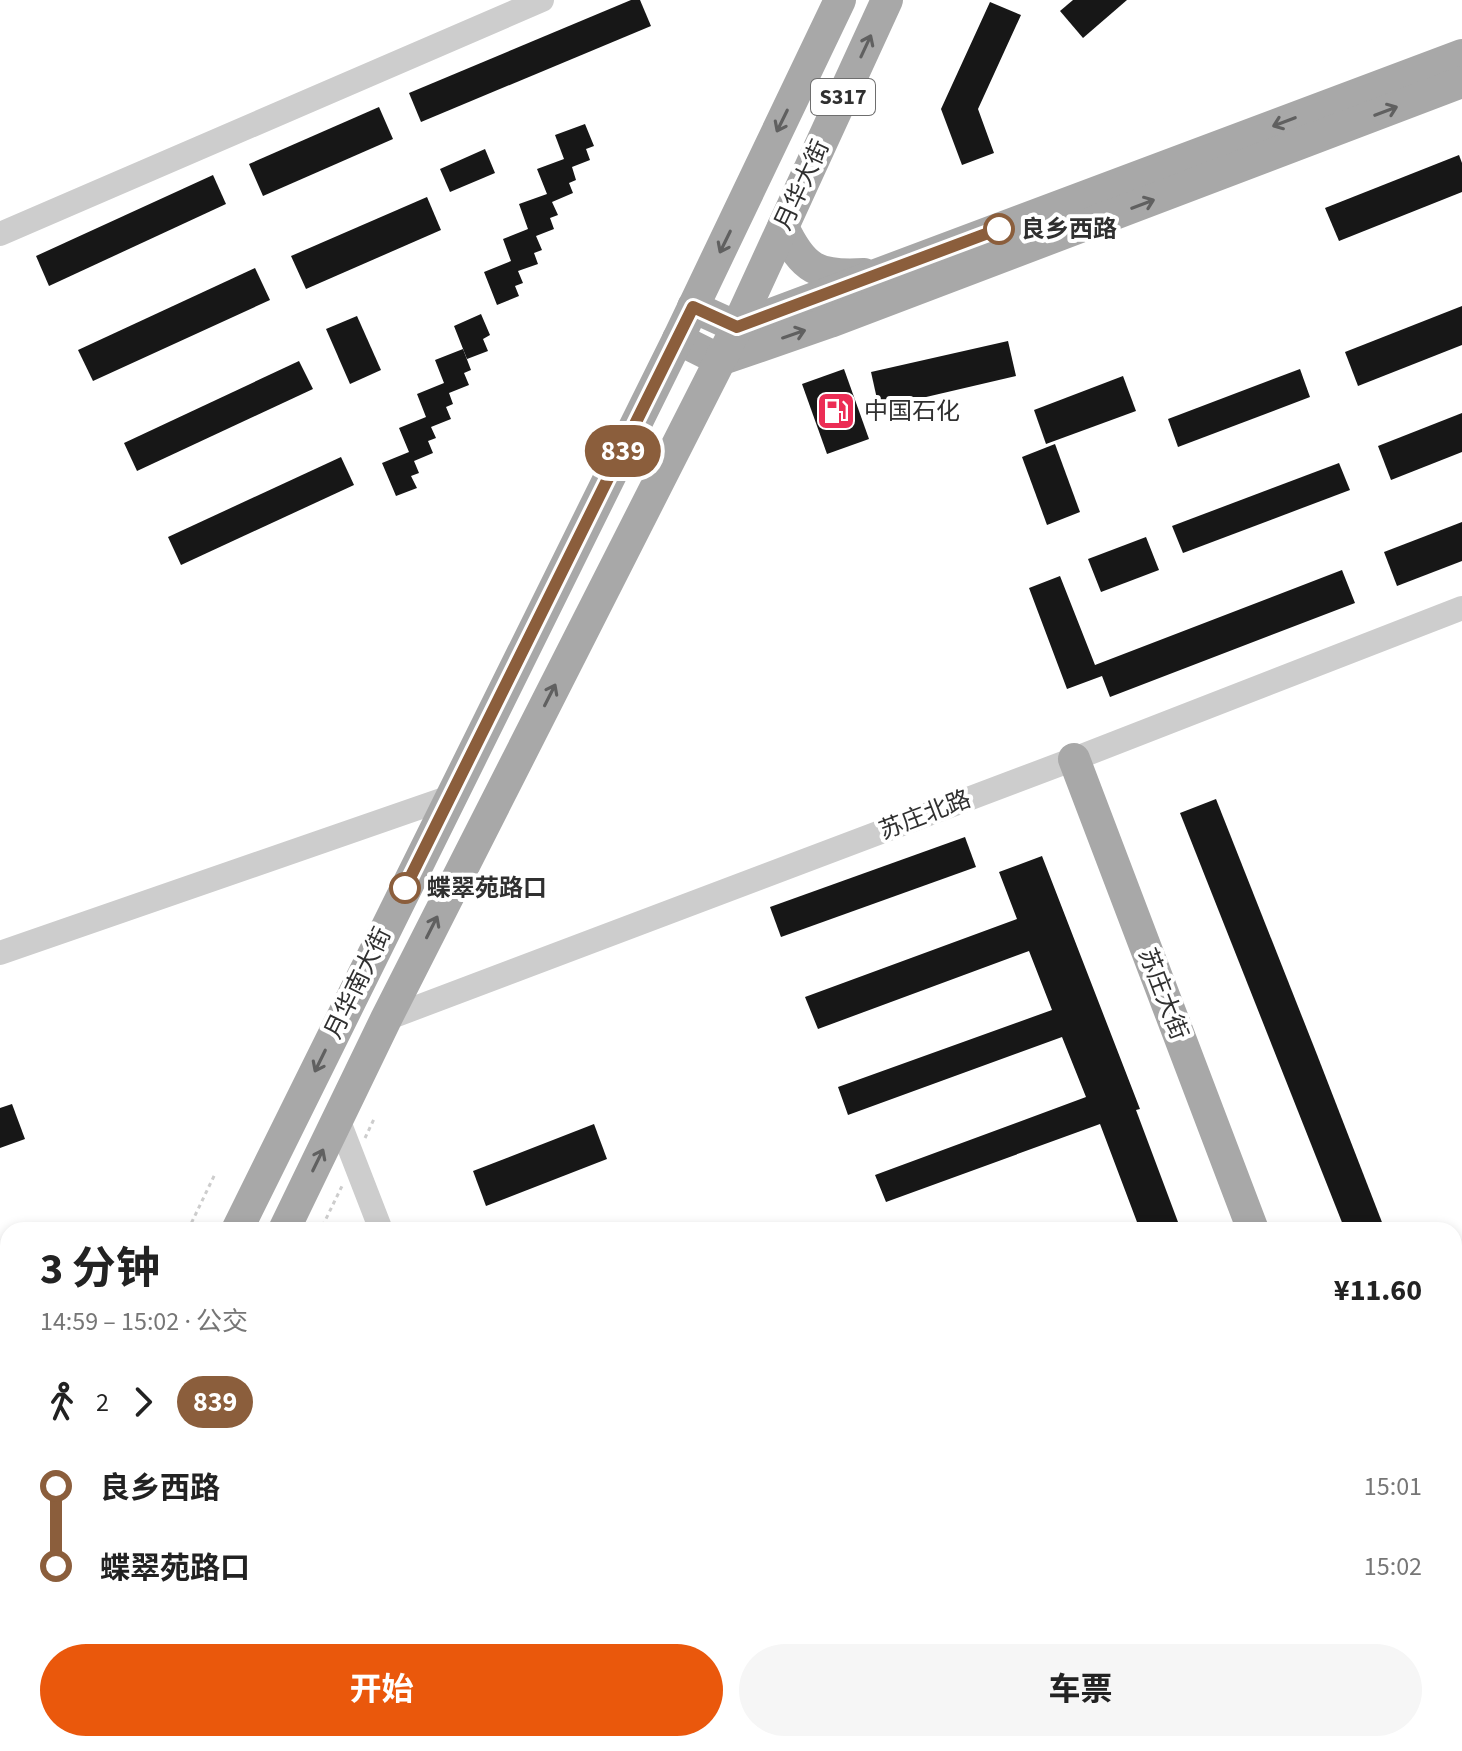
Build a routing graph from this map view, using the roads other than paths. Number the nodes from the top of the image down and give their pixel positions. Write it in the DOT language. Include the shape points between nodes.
graph roads {
  1 [pos="542,0"];
  2 [pos="840,0"];
  3 [pos="887,0"];
  4 [pos="1462,55"];
  5 [pos="1462,82"];
  6 [pos="756,176"];
  7 [pos="798,193"];
  8 [pos="783,227"];
  9 [pos="0,234"];
  10 [pos="883,272"];
  11 [pos="693,307"];
  12 [pos="737,327"];
  13 [pos="678,339"];
  14 [pos="720,360"];
  15 [pos="651,395"];
  16 [pos="693,413"];
  17 [pos="1462,608"];
  18 [pos="1074,759"];
  19 [pos="450,797"];
  20 [pos="0,953"];
  21 [pos="386,1019"];
  22 [pos="338,1119"];
  23 [pos="241,1222"];
  24 [pos="288,1222"];
  25 [pos="378,1222"];
  26 [pos="1250,1222"];
  1 -- 9 [label="street"];
  2 -- 6 [label="main road, 月华大街 / S317, one-way"];
  7 -- 3 [label="main road, 月华大街 / S317, one-way"];
  4 -- 10 [label="main road, one-way"];
  14 -- 5 [label="main road, one-way"];
  6 -- 7 [label="main road" via="771,199"];
  6 -- 11 [label="main road, 月华大街 / S317, one-way"];
  7 -- 8 [label="main road, 月华大街 / S317"];
  8 -- 10 [label="main road" via="796,254 813,268 835,275"];
  8 -- 12 [label="main road, 月华大街 / S317"];
  10 -- 12 [label="main road"];
  11 -- 12 [label="main road"];
  11 -- 13 [label="main road, 月华南大街 / S317"];
  12 -- 14 [label="main road, 月华南大街 / S317"];
  13 -- 14 [label="main road"];
  13 -- 15 [label="main road, 月华南大街 / S317"];
  14 -- 16 [label="main road, 月华南大街 / S317"];
  15 -- 16 [label="main road" via="678,389"];
  15 -- 19 [label="main road, 月华南大街 / S317"];
  21 -- 16 [label="main road, 月华南大街 / S317, one-way"];
  17 -- 18 [label="street, 苏庄北路"];
  18 -- 21 [label="street, 苏庄北路"];
  18 -- 26 [label="main road, 苏庄大街"];
  19 -- 20 [label="street"];
  19 -- 23 [label="main road, 月华南大街 / S317, one-way"];
  21 -- 22 [label="main road, 月华南大街 / S317"];
  24 -- 22 [label="main road, 月华南大街 / S317, one-way"];
  22 -- 25 [label="street"];
}
